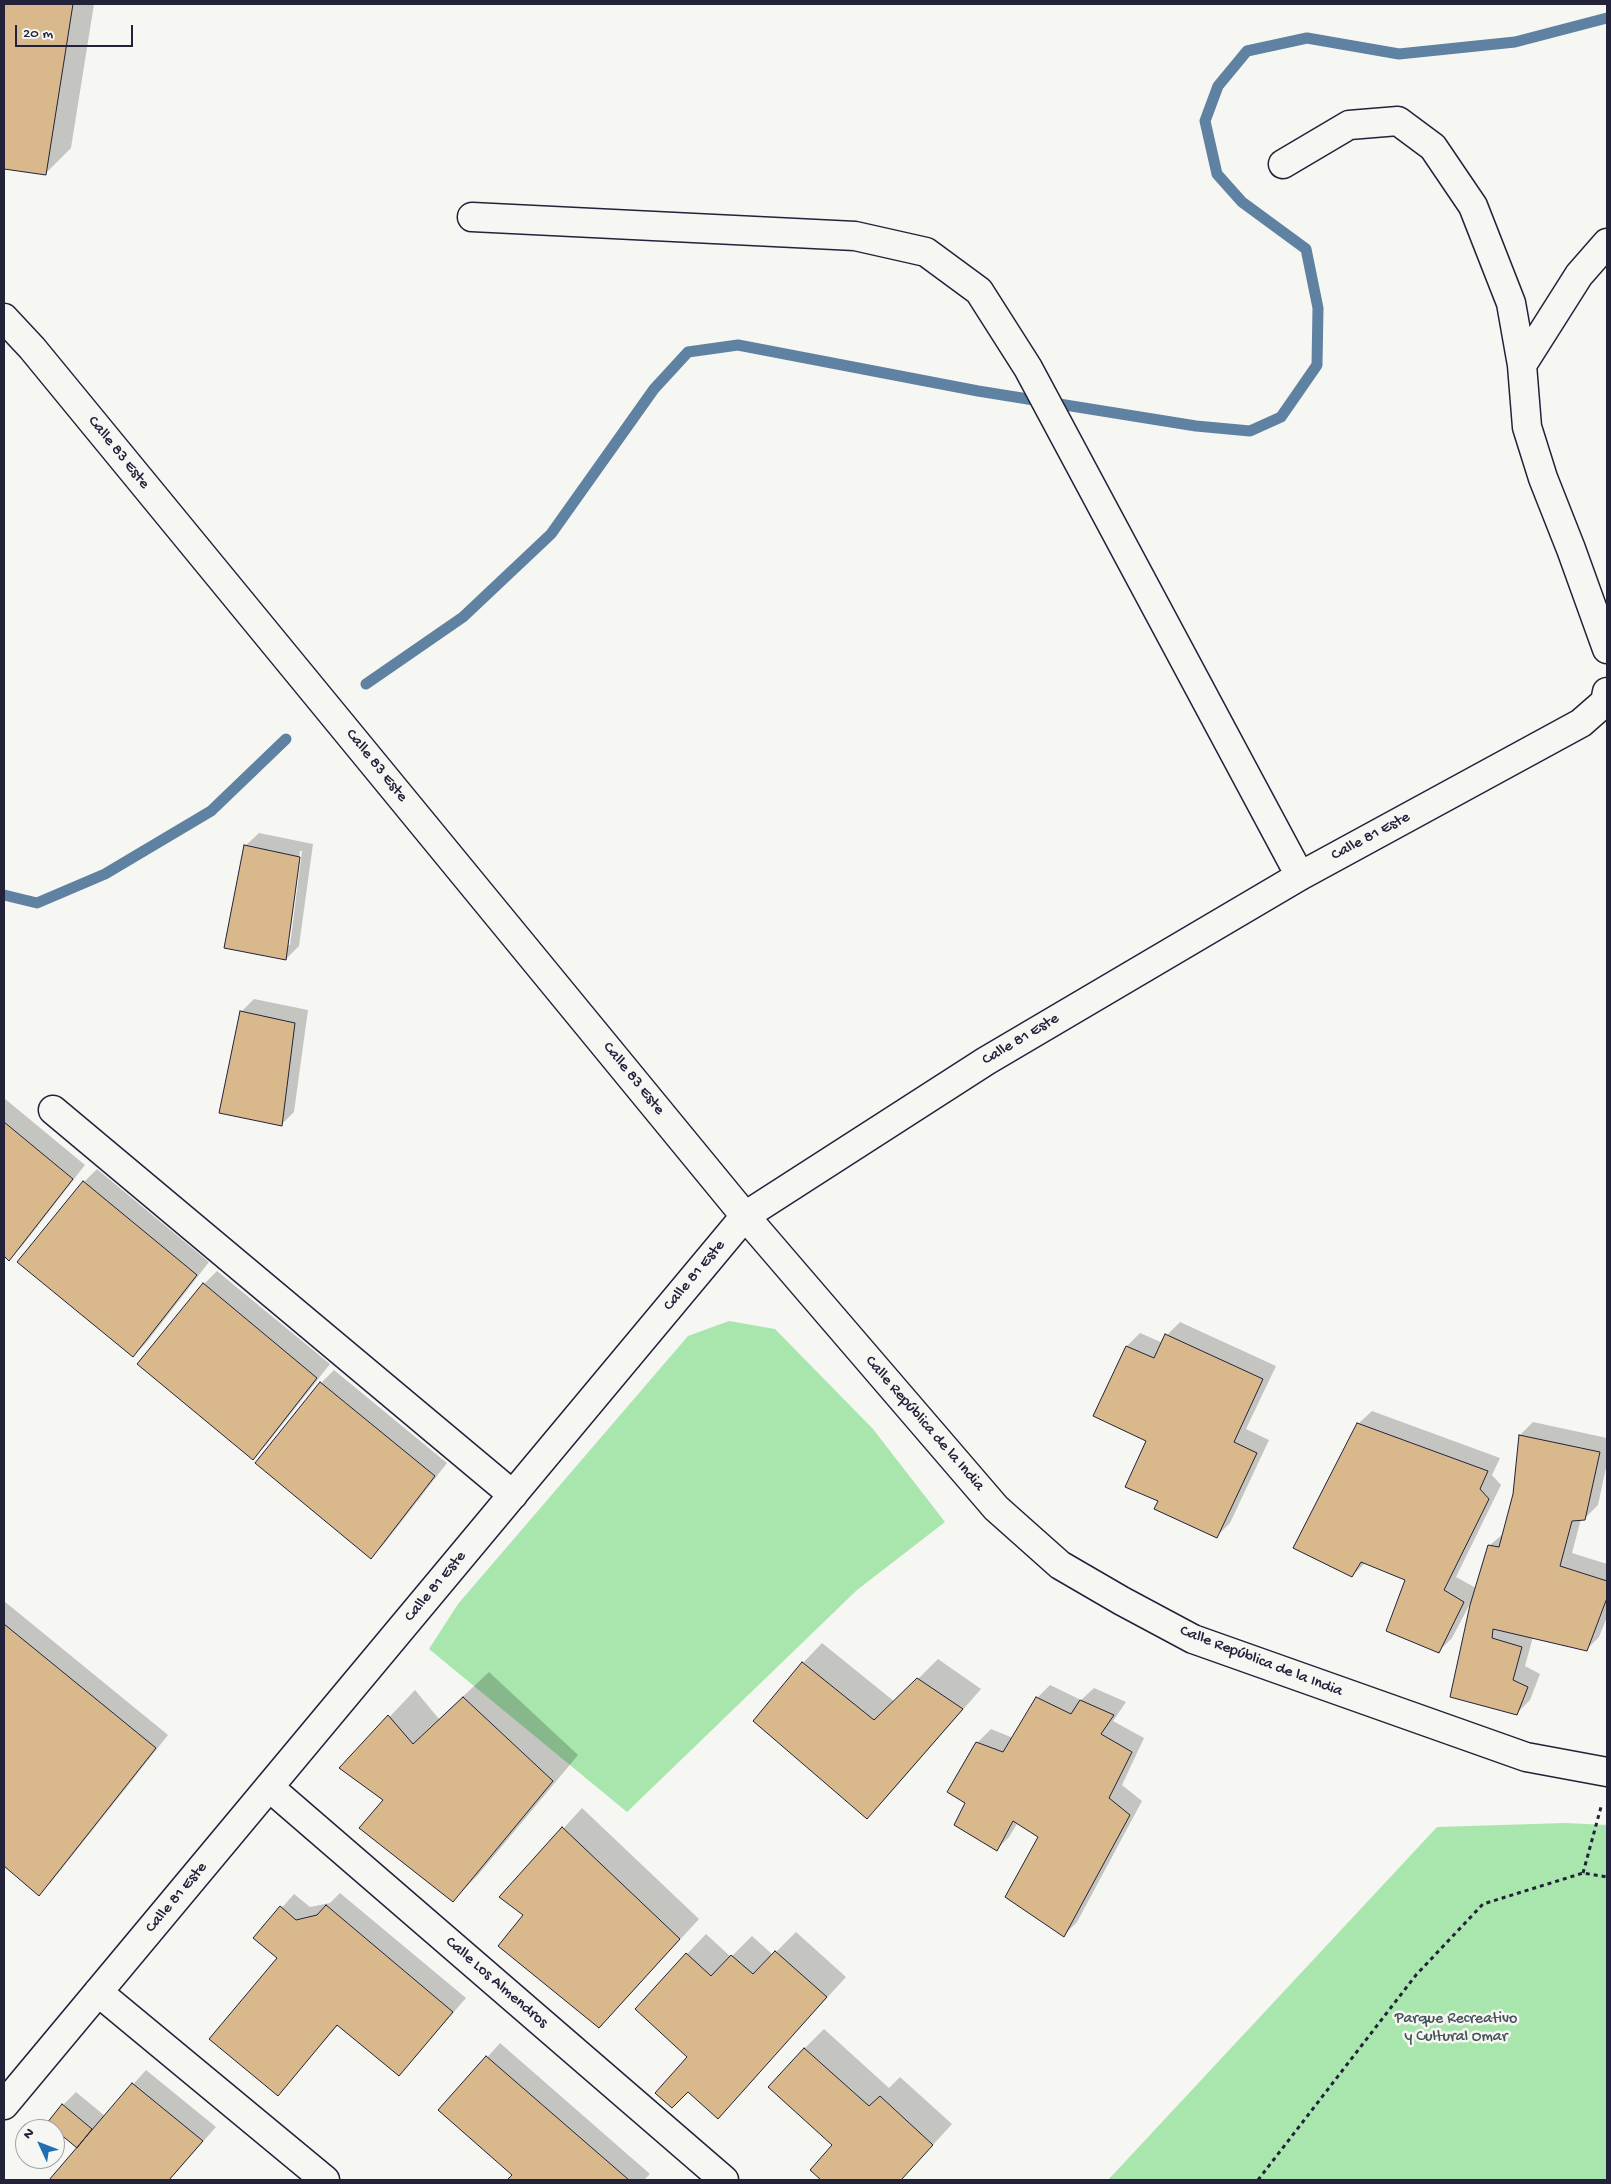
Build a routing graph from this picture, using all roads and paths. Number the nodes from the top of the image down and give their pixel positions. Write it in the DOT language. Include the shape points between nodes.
graph roads {
  1 [pos="1283,164"];
  2 [pos="472,217"];
  3 [pos="1607,243"];
  4 [pos="4,318"];
  5 [pos="1522,365"];
  6 [pos="1607,649"];
  7 [pos="1606,697"];
  8 [pos="1300,876"];
  9 [pos="52,1110"];
  10 [pos="745,1216"];
  11 [pos="513,1495"];
  12 [pos="1607,1772"];
  13 [pos="269,1787"];
  14 [pos="1602,1802"];
  15 [pos="1583,1873"];
  16 [pos="1607,1877"];
  17 [pos="98,1992"];
  18 [pos="4,2105"];
  19 [pos="325,2180"];
  20 [pos="724,2180"];
  21 [pos="1258,2180"];
  1 -- 5 [label="street" via="1349,125 1398,121 1433,147 1474,206 1511,303"];
  2 -- 8 [label="street" via="855,236 926,252 980,291 1028,368"];
  3 -- 5 [label="street" via="1579,275"];
  4 -- 10 [label="street, Calle 83 Este" via="32,348"];
  5 -- 6 [label="street" via="1527,426"];
  7 -- 8 [label="street, Calle 81 Este" via="1582,723"];
  8 -- 10 [label="street, Calle 81 Este" via="986,1061"];
  9 -- 11 [label="street"];
  10 -- 11 [label="street, Calle 81 Este"];
  10 -- 12 [label="street, Calle República de la India" via="996,1508 1060,1565 1193,1639 1526,1756"];
  11 -- 13 [label="street, Calle 81 Este"];
  13 -- 17 [label="street, Calle 81 Este"];
  13 -- 20 [label="street, Calle Los Almendros"];
  14 -- 15 [label="path"];
  15 -- 16 [label="path"];
  15 -- 21 [label="path" via="1483,1904 1416,1975"];
  17 -- 18 [label="street, Calle 81 Este"];
  17 -- 19 [label="street"];
}
